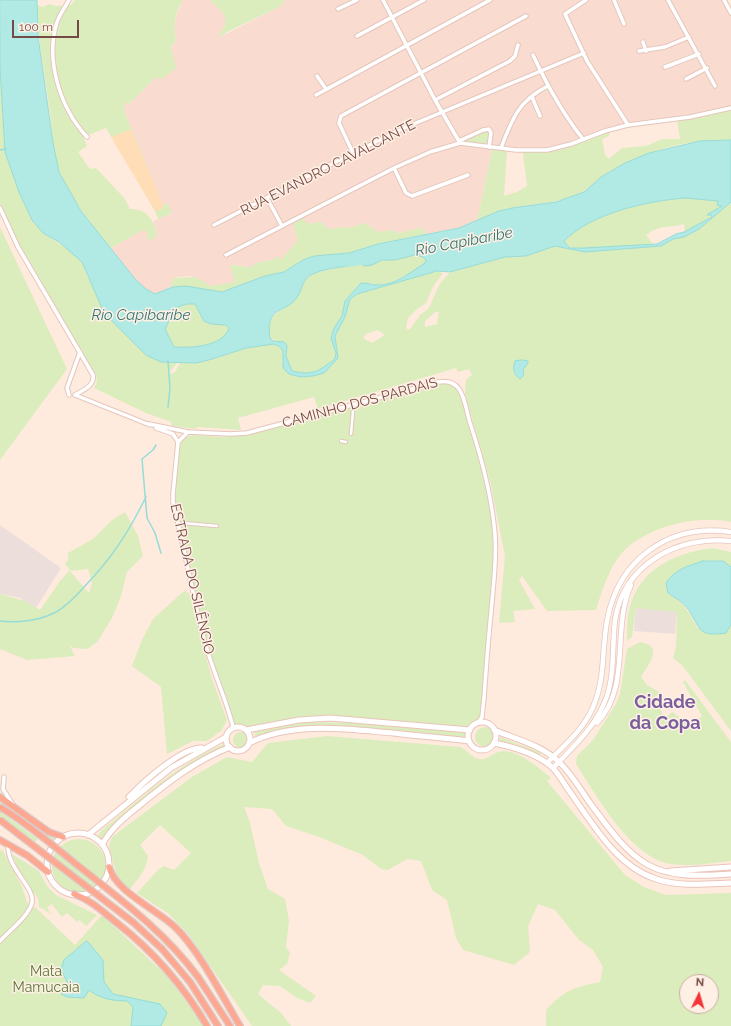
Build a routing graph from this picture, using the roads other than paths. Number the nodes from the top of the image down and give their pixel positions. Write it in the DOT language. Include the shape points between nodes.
graph roads {
  1 [pos="69,0"];
  2 [pos="357,0"];
  3 [pos="383,0"];
  4 [pos="424,0"];
  5 [pos="490,0"];
  6 [pos="586,0"];
  7 [pos="614,0"];
  8 [pos="668,0"];
  9 [pos="724,0"];
  10 [pos="338,9"];
  11 [pos="731,13"];
  12 [pos="526,16"];
  13 [pos="392,18"];
  14 [pos="624,24"];
  15 [pos="357,36"];
  16 [pos="689,37"];
  17 [pos="643,42"];
  18 [pos="406,45"];
  19 [pos="518,45"];
  20 [pos="646,50"];
  21 [pos="639,51"];
  22 [pos="584,53"];
  23 [pos="699,54"];
  24 [pos="533,55"];
  25 [pos="665,67"];
  26 [pos="706,68"];
  27 [pos="541,72"];
  28 [pos="421,73"];
  29 [pos="318,76"];
  30 [pos="686,79"];
  31 [pos="548,86"];
  32 [pos="715,86"];
  33 [pos="326,89"];
  34 [pos="316,95"];
  35 [pos="532,97"];
  36 [pos="435,100"];
  37 [pos="731,108"];
  38 [pos="442,112"];
  39 [pos="540,116"];
  40 [pos="628,125"];
  41 [pos="87,137"];
  42 [pos="583,139"];
  43 [pos="460,142"];
  44 [pos="489,147"];
  45 [pos="501,148"];
  46 [pos="353,153"];
  47 [pos="394,168"];
  48 [pos="468,175"];
  49 [pos="267,198"];
  50 [pos="0,208"];
  51 [pos="214,225"];
  52 [pos="282,226"];
  53 [pos="226,254"];
  54 [pos="80,352"];
  55 [pos="69,396"];
  56 [pos="353,411"];
  57 [pos="150,424"];
  58 [pos="188,432"];
  59 [pos="351,434"];
  60 [pos="178,442"];
  61 [pos="341,442"];
  62 [pos="346,442"];
  63 [pos="183,523"];
  64 [pos="217,526"];
  65 [pos="731,532"];
  66 [pos="731,543"];
  67 [pos="482,717"];
  68 [pos="478,723"];
  69 [pos="485,723"];
  70 [pos="233,727"];
  71 [pos="246,730"];
  72 [pos="470,730"];
  73 [pos="494,730"];
  74 [pos="226,737"];
  75 [pos="469,741"];
  76 [pos="250,743"];
  77 [pos="494,743"];
  78 [pos="230,747"];
  79 [pos="553,757"];
  80 [pos="559,762"];
  81 [pos="547,763"];
  82 [pos="553,768"];
  83 [pos="0,780"];
  84 [pos="0,797"];
  85 [pos="14,806"];
  86 [pos="0,807"];
  87 [pos="0,820"];
  88 [pos="88,835"];
  89 [pos="63,837"];
  90 [pos="0,840"];
  91 [pos="8,844"];
  92 [pos="102,845"];
  93 [pos="109,867"];
  94 [pos="731,867"];
  95 [pos="662,871"];
  96 [pos="48,872"];
  97 [pos="731,874"];
  98 [pos="731,883"];
  99 [pos="74,894"];
  100 [pos="0,940"];
  101 [pos="207,1026"];
  102 [pos="218,1026"];
  103 [pos="230,1026"];
  104 [pos="240,1026"];
  1 -- 41 [label="street" via="57,20 54,33 55,69 66,108 73,122"];
  2 -- 10 [label="street"];
  3 -- 13 [label="street"];
  4 -- 13 [label="street"];
  5 -- 18 [label="street"];
  6 -- 22 [label="street" via="565,14"];
  7 -- 14 [label="street"];
  8 -- 16 [label="street"];
  9 -- 11 [label="street"];
  12 -- 28 [label="street"];
  13 -- 15 [label="street"];
  13 -- 18 [label="street"];
  16 -- 20 [label="street" via="665,47"];
  16 -- 23 [label="street"];
  17 -- 20 [label="street"];
  18 -- 28 [label="street"];
  18 -- 33 [label="street"];
  19 -- 36 [label="street" via="515,56 510,61"];
  20 -- 21 [label="street"];
  22 -- 27 [label="street, RUA EVANDRO CAVALCANTE"];
  22 -- 40 [label="street"];
  23 -- 25 [label="street"];
  23 -- 26 [label="street"];
  24 -- 27 [label="street"];
  26 -- 30 [label="street"];
  26 -- 32 [label="street"];
  27 -- 31 [label="street"];
  27 -- 38 [label="street, RUA EVANDRO CAVALCANTE"];
  28 -- 36 [label="street"];
  28 -- 46 [label="street" via="339,118"];
  29 -- 33 [label="street"];
  31 -- 35 [label="street" via="534,92"];
  31 -- 42 [label="street" via="567,119"];
  33 -- 34 [label="street"];
  35 -- 39 [label="street"];
  35 -- 45 [label="street" via="519,108"];
  36 -- 38 [label="street"];
  37 -- 40 [label="street" via="690,117"];
  38 -- 43 [label="street"];
  38 -- 46 [label="street, RUA EVANDRO CAVALCANTE"];
  40 -- 42 [label="street"];
  42 -- 45 [label="street" via="547,150"];
  43 -- 44 [label="street"];
  43 -- 44 [label="street" via="489,129"];
  43 -- 47 [label="street"];
  44 -- 45 [label="street"];
  46 -- 49 [label="street, RUA EVANDRO CAVALCANTE"];
  47 -- 48 [label="street" via="406,193 412,196"];
  47 -- 52 [label="street"];
  49 -- 51 [label="street, RUA EVANDRO CAVALCANTE"];
  49 -- 52 [label="street"];
  50 -- 54 [label="street" via="18,247"];
  52 -- 53 [label="street"];
  54 -- 55 [label="street" via="68,388"];
  54 -- 57 [label="street" via="94,378 91,385 75,395"];
  56 -- 59 [label="street"];
  57 -- 58 [label="street"];
  57 -- 60 [label="street" via="173,434"];
  58 -- 60 [label="street"];
  58 -- 67 [label="street, CAMINHO DOS PARDAIS" via="247,433 438,382 449,381 457,385 484,469 495,535"];
  60 -- 70 [label="street, ESTRADA DO SILÊNCIO" via="174,502 206,646"];
  61 -- 62 [label="street"];
  63 -- 64 [label="street"];
  65 -- 79 [label="street" via="704,531 676,536 650,549 627,572 610,606 602,672 595,702 583,726"];
  66 -- 80 [label="street" via="717,540 694,542 668,550 647,564 624,590 615,620 609,687 600,712 590,730"];
  67 -- 68 [label="street, CAMINHO DOS PARDAIS"];
  67 -- 69 [label="street"];
  68 -- 69 [label="main road"];
  68 -- 72 [label="main road"];
  69 -- 73 [label="main road"];
  70 -- 71 [label="main road"];
  70 -- 74 [label="main road"];
  71 -- 72 [label="main road" via="299,720 330,718"];
  71 -- 76 [label="main road" via="250,736"];
  72 -- 75 [label="main road"];
  73 -- 77 [label="main road"];
  73 -- 79 [label="main road" via="532,745"];
  74 -- 78 [label="main road"];
  74 -- 88 [label="main road" via="171,768"];
  75 -- 76 [label="main road" via="331,728 282,732"];
  75 -- 77 [label="main road" via="480,750"];
  76 -- 78 [label="main road" via="241,750"];
  77 -- 81 [label="main road" via="523,751"];
  78 -- 92 [label="main road" via="192,766 161,787 117,824"];
  79 -- 80 [label="main road"];
  79 -- 81 [label="street"];
  80 -- 82 [label="street"];
  80 -- 95 [label="main road" via="628,851 645,864"];
  81 -- 82 [label="main road"];
  82 -- 98 [label="main road" via="614,851 635,870 654,879 675,884"];
  83 -- 85 [label="street" via="4,777 3,789"];
  84 -- 85 [label="highway"];
  85 -- 89 [label="highway" via="49,832"];
  86 -- 103 [label="highway, bridge" via="41,836 143,917 175,947"];
  87 -- 102 [label="highway, bridge" via="134,923 162,949 190,982"];
  88 -- 89 [label="main road" via="80,833"];
  88 -- 92 [label="main road"];
  89 -- 96 [label="main road" via="55,843 50,852"];
  90 -- 91 [label="highway"];
  91 -- 96 [label="highway"];
  91 -- 100 [label="street" via="9,859 30,891 32,899 29,908"];
  92 -- 93 [label="main road" via="108,855"];
  93 -- 99 [label="main road" via="105,880 97,888 84,894"];
  93 -- 104 [label="highway" via="120,886 164,917 188,942"];
  94 -- 95 [label="main road"];
  95 -- 97 [label="main road" via="690,876"];
  96 -- 99 [label="main road" via="58,887"];
  99 -- 101 [label="highway" via="99,908 133,934 182,987"];
}
